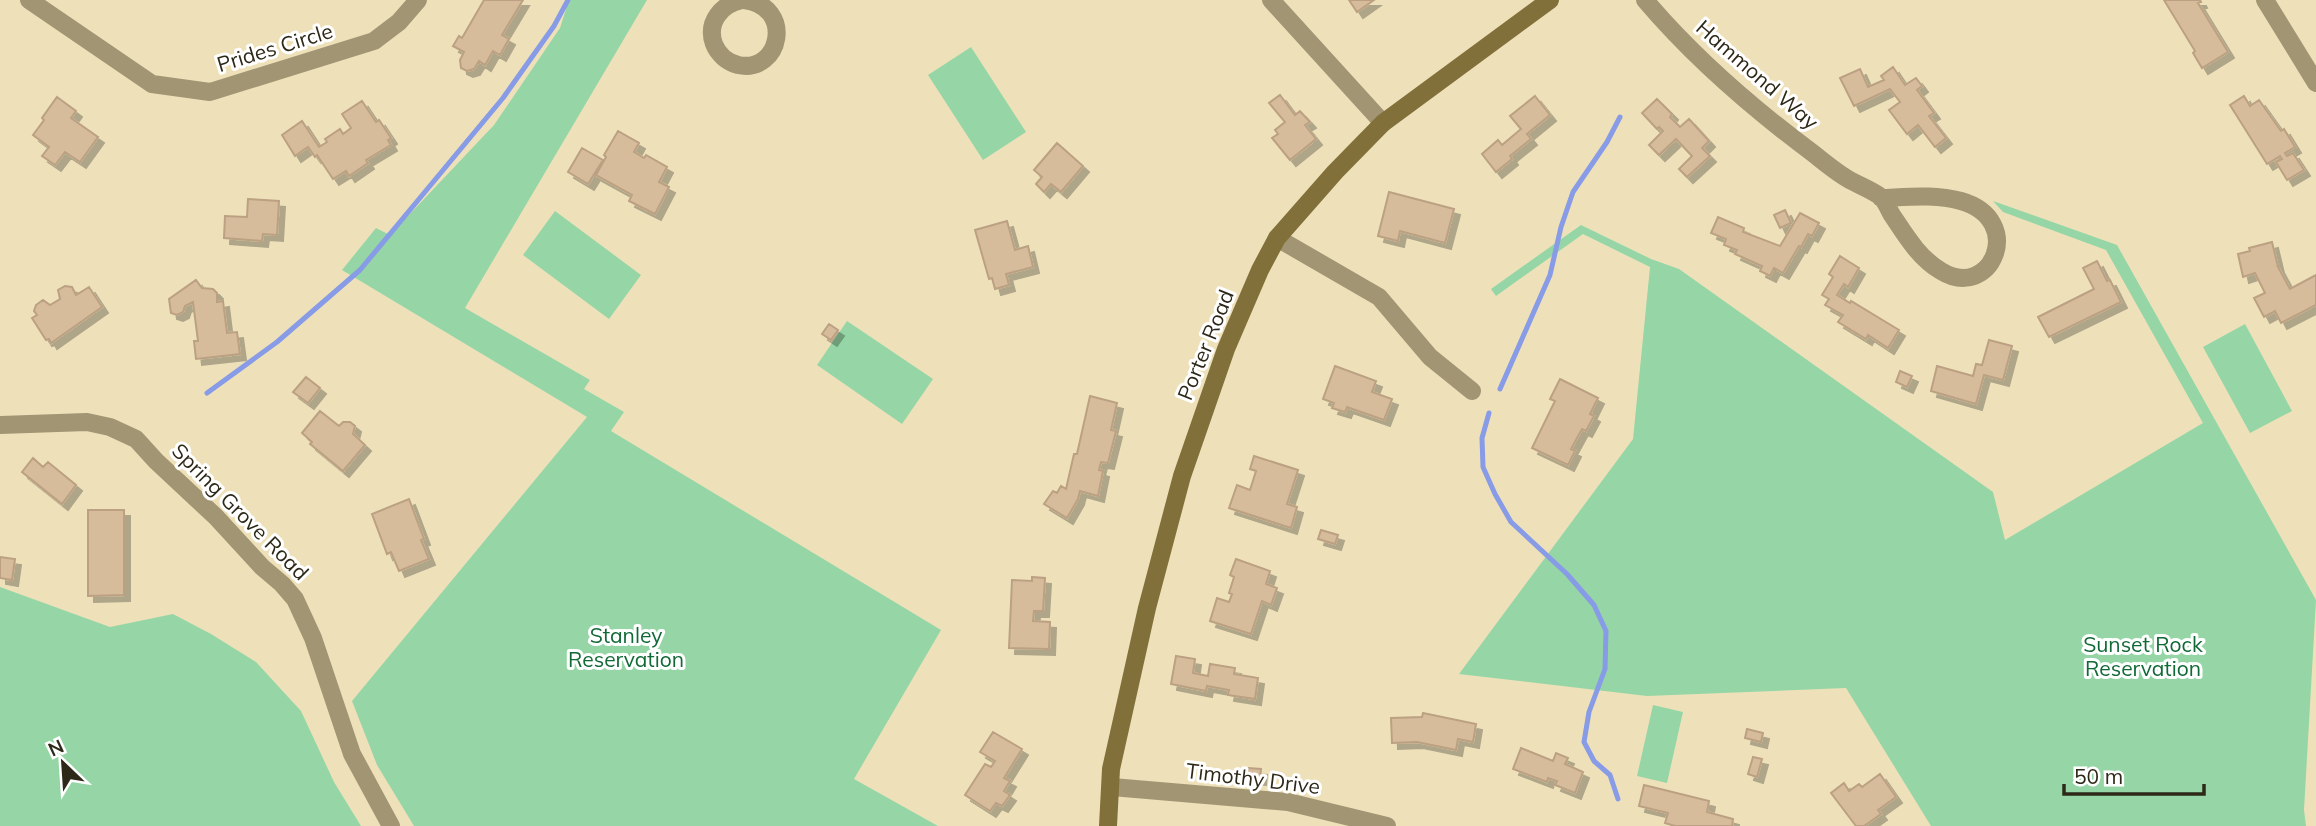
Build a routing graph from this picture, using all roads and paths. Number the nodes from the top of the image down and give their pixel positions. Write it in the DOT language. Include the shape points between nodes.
graph roads {
  1 [pos="29,0"];
  2 [pos="418,0"];
  3 [pos="743,0"];
  4 [pos="1271,0"];
  5 [pos="1550,0"];
  6 [pos="1645,0"];
  7 [pos="2265,0"];
  8 [pos="767,3"];
  9 [pos="2315,79"];
  10 [pos="1383,123"];
  11 [pos="1881,198"];
  12 [pos="1277,239"];
  13 [pos="1472,391"];
  14 [pos="0,425"];
  15 [pos="1112,787"];
  16 [pos="391,826"];
  17 [pos="1108,826"];
  18 [pos="1387,826"];
  1 -- 2 [label="street, Prides Circle" via="152,84 210,92 374,41"];
  3 -- 8 [label="street"];
  3 -- 8 [label="street" via="722,9 712,29 717,50 734,64 754,64 771,52 778,33"];
  4 -- 10 [label="street"];
  5 -- 10 [label="street, Porter Road"];
  6 -- 11 [label="street, Hammond Way" via="1758,112"];
  7 -- 9 [label="street"];
  10 -- 12 [label="street, Porter Road"];
  11 -- 11 [label="street, Hammond Way" via="1938,197 1979,209 1997,234 1994,258 1975,275 1957,278 1945,274 1917,251"];
  12 -- 13 [label="street" via="1379,297 1430,357"];
  12 -- 15 [label="street, Porter Road" via="1226,349 1182,476 1147,608 1111,769"];
  14 -- 16 [label="street, Spring Grove Road" via="87,422 136,439 282,584 313,638 352,754"];
  15 -- 17 [label="street, Porter Road"];
  15 -- 18 [label="street, Timothy Drive" via="1288,802"];
}
